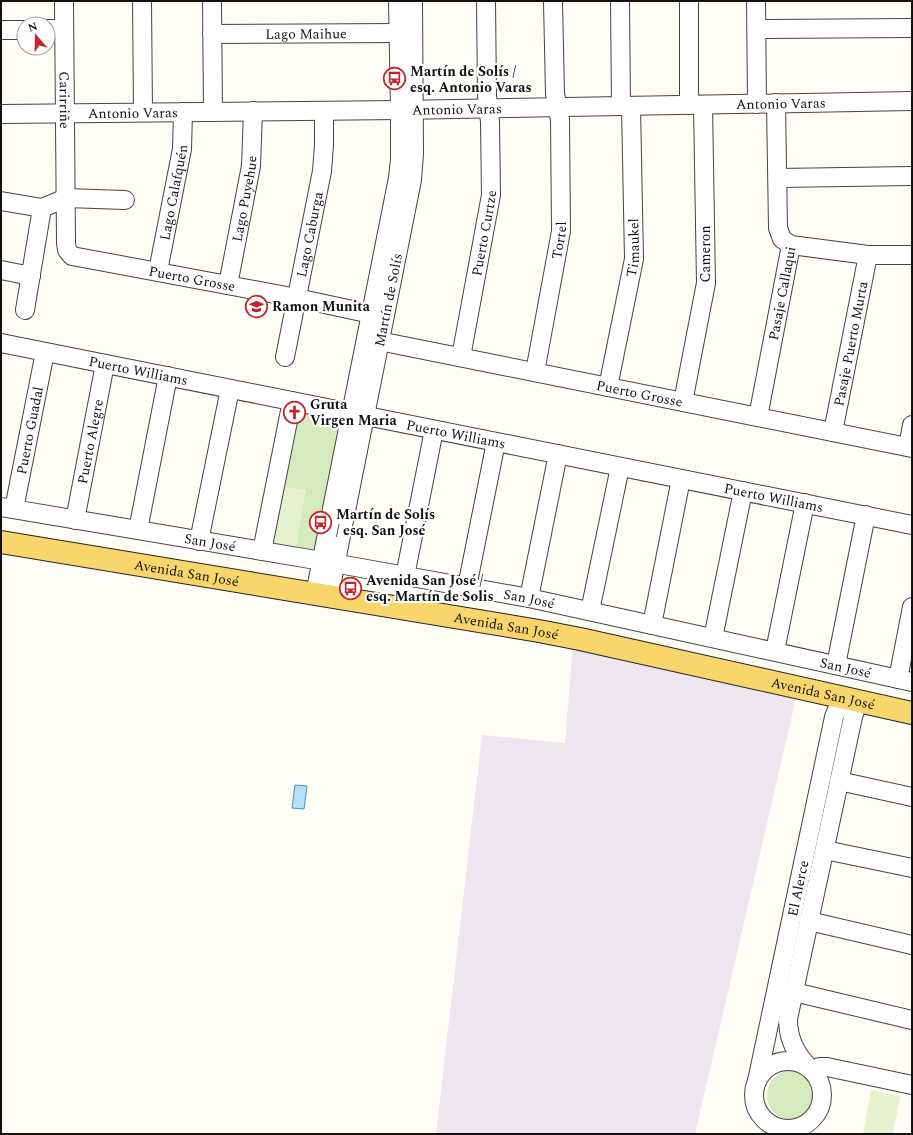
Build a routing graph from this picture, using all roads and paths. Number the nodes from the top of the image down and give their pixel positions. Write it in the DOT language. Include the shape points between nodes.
graph roads {
  1 [pos="64,1"];
  2 [pos="142,1"];
  3 [pos="212,1"];
  4 [pos="398,1"];
  5 [pos="413,1"];
  6 [pos="486,1"];
  7 [pos="553,1"];
  8 [pos="620,1"];
  9 [pos="688,1"];
  10 [pos="756,1"];
  11 [pos="912,28"];
  12 [pos="56,29"];
  13 [pos="756,29"];
  14 [pos="1,30"];
  15 [pos="16,30"];
  16 [pos="399,33"];
  17 [pos="212,34"];
  18 [pos="912,100"];
  19 [pos="776,103"];
  20 [pos="757,104"];
  21 [pos="696,105"];
  22 [pos="626,106"];
  23 [pos="557,107"];
  24 [pos="489,109"];
  25 [pos="407,110"];
  26 [pos="324,111"];
  27 [pos="143,112"];
  28 [pos="183,112"];
  29 [pos="213,112"];
  30 [pos="253,112"];
  31 [pos="65,113"];
  32 [pos="1,114"];
  33 [pos="912,176"];
  34 [pos="778,178"];
  35 [pos="66,198"];
  36 [pos="125,200"];
  37 [pos="1,201"];
  38 [pos="42,208"];
  39 [pos="792,244"];
  40 [pos="912,255"];
  41 [pos="868,256"];
  42 [pos="1,270"];
  43 [pos="158,271"];
  44 [pos="31,276"];
  45 [pos="228,285"];
  46 [pos="297,298"];
  47 [pos="25,310"];
  48 [pos="371,314"];
  49 [pos="373,339"];
  50 [pos="1,343"];
  51 [pos="45,352"];
  52 [pos="285,357"];
  53 [pos="461,357"];
  54 [pos="105,364"];
  55 [pos="535,372"];
  56 [pos="168,376"];
  57 [pos="608,387"];
  58 [pos="230,389"];
  59 [pos="292,401"];
  60 [pos="683,402"];
  61 [pos="358,415"];
  62 [pos="758,417"];
  63 [pos="912,425"];
  64 [pos="434,430"];
  65 [pos="833,432"];
  66 [pos="496,442"];
  67 [pos="910,447"];
  68 [pos="558,454"];
  69 [pos="620,467"];
  70 [pos="681,479"];
  71 [pos="743,491"];
  72 [pos="804,504"];
  73 [pos="7,508"];
  74 [pos="866,515"];
  75 [pos="75,520"];
  76 [pos="912,525"];
  77 [pos="138,530"];
  78 [pos="199,540"];
  79 [pos="1,542"];
  80 [pos="262,551"];
  81 [pos="329,562"];
  82 [pos="405,576"];
  83 [pos="467,586"];
  84 [pos="322,595"];
  85 [pos="529,598"];
  86 [pos="912,607"];
  87 [pos="590,611"];
  88 [pos="652,625"];
  89 [pos="713,638"];
  90 [pos="775,651"];
  91 [pos="836,665"];
  92 [pos="905,680"];
  93 [pos="850,699"];
  94 [pos="912,712"];
  95 [pos="839,781"];
  96 [pos="912,797"];
  97 [pos="825,850"];
  98 [pos="912,868"];
  99 [pos="809,921"];
  100 [pos="912,945"];
  101 [pos="794,992"];
  102 [pos="912,1020"];
  103 [pos="812,1070"];
  104 [pos="756,1081"];
  105 [pos="912,1085"];
  1 -- 12 [label="street, Carirriñe"];
  2 -- 27 [label="street"];
  3 -- 17 [label="street"];
  4 -- 16 [label="street, Martín de Solís"];
  5 -- 25 [label="street, Martín de Solís"];
  6 -- 24 [label="street, Puerto Curtze"];
  7 -- 23 [label="street, Tortel"];
  8 -- 22 [label="street, Timaukel"];
  9 -- 21 [label="street, Cameron"];
  10 -- 13 [label="street"];
  11 -- 13 [label="street"];
  12 -- 31 [label="street, Carirriñe"];
  13 -- 20 [label="street"];
  14 -- 15 [label="street"];
  16 -- 17 [label="street, Lago Maihue"];
  16 -- 25 [label="street, Martín de Solís"];
  17 -- 29 [label="street"];
  18 -- 19 [label="street, Antonio Varas"];
  19 -- 20 [label="street, Antonio Varas"];
  19 -- 34 [label="street, Pasaje Callaqui"];
  20 -- 21 [label="street, Antonio Varas"];
  21 -- 22 [label="street, Antonio Varas"];
  21 -- 60 [label="street, Cameron" via="707,276"];
  22 -- 23 [label="street, Antonio Varas"];
  22 -- 57 [label="street, Timaukel" via="634,259"];
  23 -- 24 [label="street, Antonio Varas"];
  23 -- 55 [label="street, Tortel" via="560,120 561,231"];
  24 -- 25 [label="street, Antonio Varas"];
  24 -- 53 [label="street, Puerto Curtze" via="491,195"];
  25 -- 26 [label="street, Antonio Varas"];
  25 -- 48 [label="street, Martín de Solís" via="398,178"];
  25 -- 49 [label="street, Martín de Solís" via="414,154 412,180"];
  26 -- 30 [label="street, Antonio Varas"];
  26 -- 46 [label="street, Lago Caburga" via="322,171"];
  27 -- 28 [label="street, Antonio Varas"];
  27 -- 31 [label="street, Antonio Varas"];
  28 -- 29 [label="street, Antonio Varas"];
  28 -- 43 [label="street, Lago Calafquén" via="182,149"];
  29 -- 30 [label="street, Antonio Varas"];
  30 -- 45 [label="street, Lago Puyehue" via="251,166"];
  31 -- 32 [label="street, Antonio Varas"];
  31 -- 35 [label="street, Carirriñe"];
  33 -- 34 [label="street"];
  34 -- 39 [label="street, Pasaje Callaqui" via="779,232 782,239"];
  35 -- 36 [label="street"];
  35 -- 38 [label="street"];
  35 -- 43 [label="street, Puerto Grosse" via="66,243 67,250 72,256"];
  37 -- 38 [label="street"];
  38 -- 44 [label="street"];
  39 -- 41 [label="street"];
  39 -- 62 [label="street, Pasaje Callaqui"];
  40 -- 41 [label="street"];
  41 -- 65 [label="street, Pasaje Puerto Murta"];
  42 -- 44 [label="street"];
  43 -- 45 [label="street, Puerto Grosse"];
  44 -- 47 [label="street"];
  45 -- 46 [label="street, Puerto Grosse"];
  46 -- 48 [label="street, Puerto Grosse"];
  46 -- 52 [label="street, Lago Caburga"];
  48 -- 49 [label="street, Martín de Solís"];
  49 -- 53 [label="street, Puerto Grosse"];
  49 -- 61 [label="street, Martín de Solís"];
  50 -- 51 [label="street, Puerto Williams"];
  51 -- 54 [label="street, Puerto Williams"];
  51 -- 73 [label="street, Puerto Guadal"];
  53 -- 55 [label="street, Puerto Grosse"];
  54 -- 56 [label="street, Puerto Williams"];
  54 -- 75 [label="street, Puerto Alegre"];
  55 -- 57 [label="street, Puerto Grosse"];
  56 -- 58 [label="street, Puerto Williams"];
  56 -- 77 [label="street"];
  57 -- 60 [label="street, Puerto Grosse"];
  58 -- 59 [label="street, Puerto Williams"];
  58 -- 78 [label="street"];
  59 -- 61 [label="street, Puerto Williams"];
  59 -- 80 [label="street"];
  60 -- 62 [label="street, Puerto Grosse"];
  61 -- 64 [label="street, Puerto Williams"];
  61 -- 81 [label="street, Martín de Solís"];
  62 -- 65 [label="street, Puerto Grosse"];
  63 -- 67 [label="street"];
  64 -- 66 [label="street, Puerto Williams"];
  64 -- 82 [label="street"];
  65 -- 67 [label="street, Puerto Grosse"];
  66 -- 68 [label="street, Puerto Williams"];
  66 -- 83 [label="street"];
  68 -- 69 [label="street, Puerto Williams"];
  68 -- 85 [label="street"];
  69 -- 70 [label="street, Puerto Williams"];
  69 -- 87 [label="street"];
  70 -- 71 [label="street, Puerto Williams"];
  70 -- 88 [label="street"];
  71 -- 72 [label="street, Puerto Williams"];
  71 -- 89 [label="street"];
  72 -- 74 [label="street, Puerto Williams"];
  72 -- 90 [label="street"];
  73 -- 75 [label="street, San José"];
  74 -- 76 [label="street, Puerto Williams"];
  74 -- 91 [label="street"];
  75 -- 77 [label="street, San José"];
  77 -- 78 [label="street, San José"];
  78 -- 80 [label="street, San José"];
  79 -- 84 [label="main road, Avenida San José"];
  80 -- 81 [label="street, San José"];
  81 -- 82 [label="street, San José"];
  81 -- 84 [label="street, Martín de Solís"];
  82 -- 83 [label="street, San José"];
  83 -- 85 [label="street, San José"];
  84 -- 93 [label="main road, Avenida San José" via="580,639"];
  85 -- 87 [label="street, San José"];
  86 -- 92 [label="street"];
  87 -- 88 [label="street, San José"];
  88 -- 89 [label="street, San José"];
  89 -- 90 [label="street, San José"];
  90 -- 91 [label="street, San José"];
  91 -- 92 [label="street, San José"];
  93 -- 94 [label="main road, Avenida San José"];
  93 -- 95 [label="street, El Alerce" via="853,717"];
  93 -- 104 [label="street, El Alerce" via="834,716"];
  95 -- 96 [label="street"];
  95 -- 97 [label="street, El Alerce"];
  97 -- 98 [label="street"];
  97 -- 99 [label="street, El Alerce"];
  99 -- 100 [label="street"];
  99 -- 101 [label="street, El Alerce"];
  101 -- 102 [label="street"];
  101 -- 103 [label="street, El Alerce" via="788,1020 789,1032 795,1050"];
  103 -- 104 [label="street" via="791,1060 780,1061 762,1072"];
  103 -- 104 [label="street, El Alerce" via="820,1082 822,1104 809,1123 794,1129 777,1128 759,1114 754,1104"];
  103 -- 105 [label="street" via="827,1067"];
}
